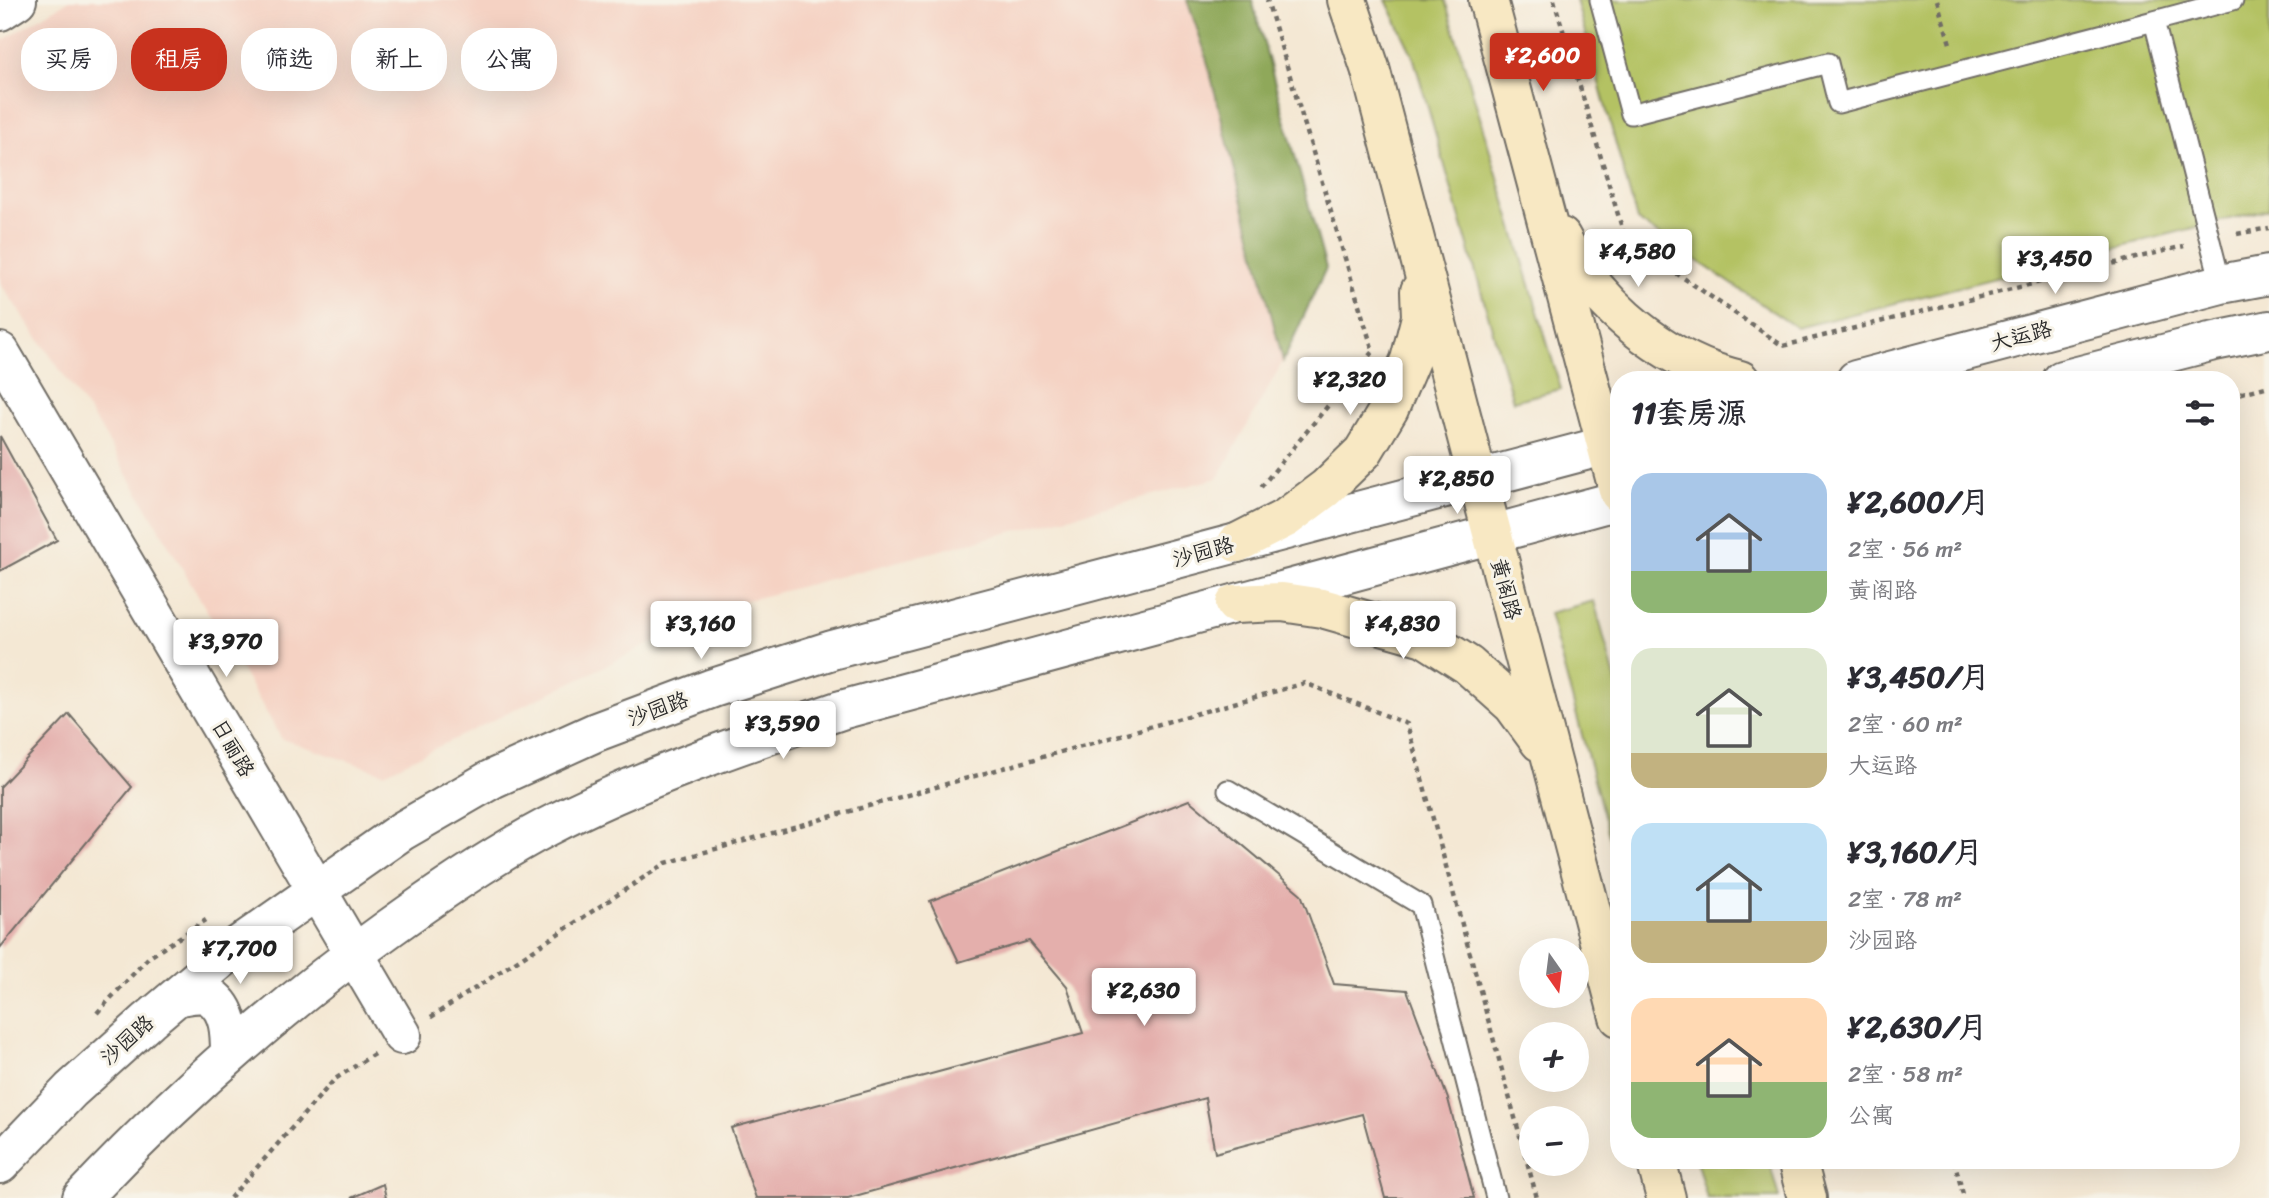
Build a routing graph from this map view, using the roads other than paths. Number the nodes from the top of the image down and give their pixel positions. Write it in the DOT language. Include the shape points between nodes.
graph roads {
  1 [pos="17,0"];
  2 [pos="1347,0"];
  3 [pos="1488,0"];
  4 [pos="1600,0"];
  5 [pos="2233,0"];
  6 [pos="0,11"];
  7 [pos="2154,21"];
  8 [pos="1541,202"];
  9 [pos="1420,261"];
  10 [pos="2269,275"];
  11 [pos="2221,284"];
  12 [pos="2269,330"];
  13 [pos="0,352"];
  14 [pos="1714,371"];
  15 [pos="1890,371"];
  16 [pos="2097,371"];
  17 [pos="1610,434"];
  18 [pos="1610,445"];
  19 [pos="1478,479"];
  20 [pos="1610,502"];
  21 [pos="1492,534"];
  22 [pos="1237,543"];
  23 [pos="1236,604"];
  24 [pos="1550,757"];
  25 [pos="1228,790"];
  26 [pos="316,890"];
  27 [pos="354,954"];
  28 [pos="1610,983"];
  29 [pos="178,996"];
  30 [pos="402,1035"];
  31 [pos="230,1054"];
  32 [pos="0,1164"];
  33 [pos="1658,1169"];
  34 [pos="1799,1169"];
  35 [pos="82,1198"];
  36 [pos="1496,1198"];
  37 [pos="1666,1198"];
  38 [pos="1807,1198"];
  1 -- 6 [label="street"];
  2 -- 9 [label="main road, 黄阁路" via="1370,68"];
  3 -- 8 [label="main road"];
  4 -- 7 [label="lane" via="1631,114 1828,63 1838,103"];
  5 -- 7 [label="lane"];
  7 -- 11 [label="lane"];
  8 -- 14 [label="main road" via="1571,256 1606,300 1641,332 1688,362"];
  8 -- 17 [label="main road"];
  9 -- 19 [label="main road, 黄阁路"];
  9 -- 22 [label="main road" via="1421,317 1410,360 1389,409 1363,452 1286,518"];
  10 -- 11 [label="street, 大运路"];
  11 -- 15 [label="street, 大运路"];
  12 -- 16 [label="street"];
  13 -- 26 [label="street, 日丽路"];
  18 -- 19 [label="street, 沙园路"];
  19 -- 21 [label="main road, 黄阁路"];
  19 -- 22 [label="street, 沙园路"];
  20 -- 21 [label="street"];
  21 -- 23 [label="street"];
  21 -- 24 [label="main road, 黄阁路"];
  22 -- 26 [label="street, 沙园路" via="832,650 622,722 492,779 402,831"];
  23 -- 24 [label="main road" via="1282,602 1322,608 1424,637 1468,665 1514,705"];
  23 -- 27 [label="street" via="841,710 636,785 547,827 454,882"];
  24 -- 28 [label="main road, 黄阁路"];
  25 -- 36 [label="lane" via="1421,905"];
  26 -- 27 [label="street, 日丽路"];
  26 -- 29 [label="street, 沙园路" via="232,950"];
  27 -- 30 [label="street, 日丽路"];
  27 -- 31 [label="street"];
  29 -- 31 [label="street" via="211,997 224,1013"];
  29 -- 32 [label="street, 沙园路" via="71,1090"];
  31 -- 35 [label="street"];
  33 -- 37 [label="main road"];
  34 -- 38 [label="main road"];
}
